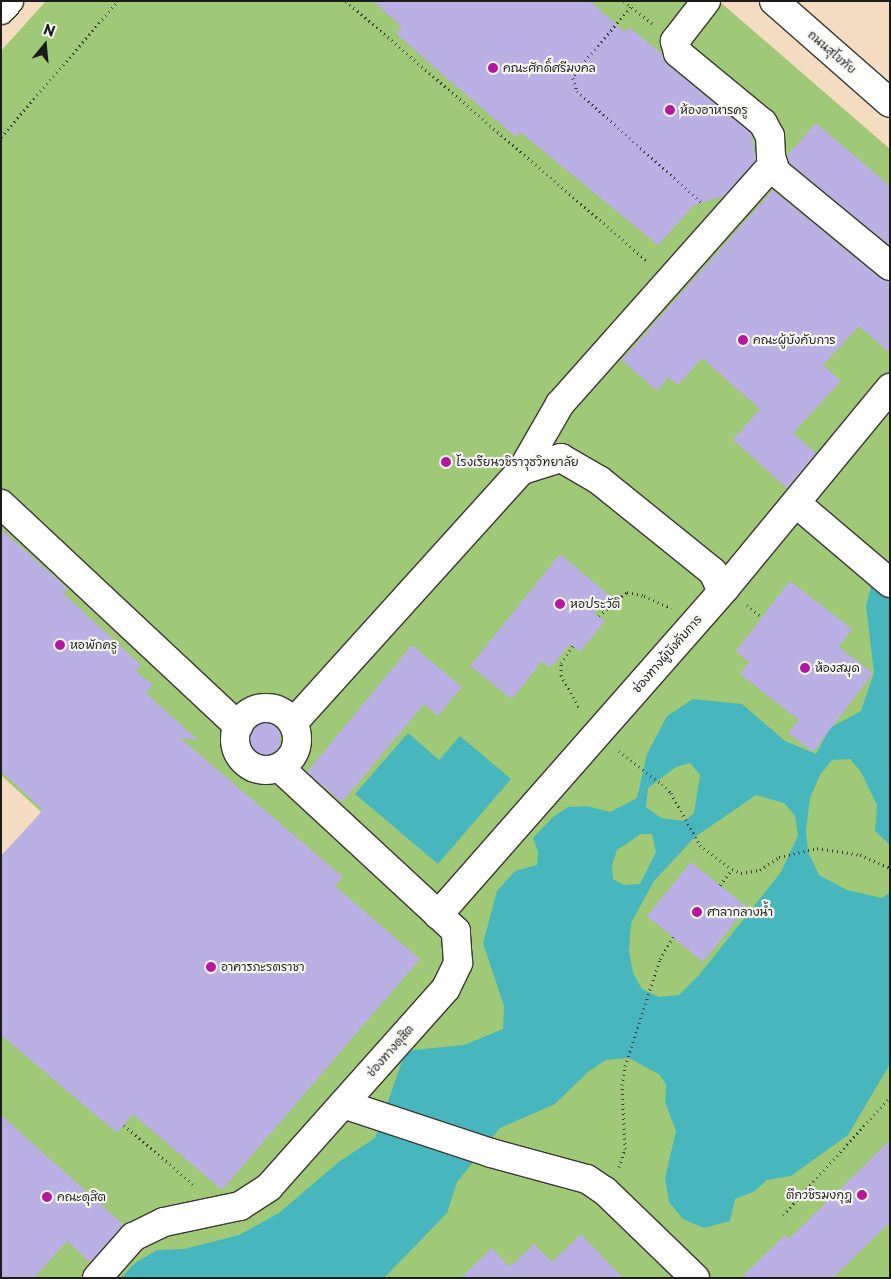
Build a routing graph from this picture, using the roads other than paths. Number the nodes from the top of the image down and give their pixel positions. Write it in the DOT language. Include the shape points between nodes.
graph roads {
  1 [pos="9,1"];
  2 [pos="706,1"];
  3 [pos="782,4"];
  4 [pos="1,10"];
  5 [pos="890,103"];
  6 [pos="773,164"];
  7 [pos="890,266"];
  8 [pos="890,388"];
  9 [pos="522,470"];
  10 [pos="1,504"];
  11 [pos="797,504"];
  12 [pos="890,583"];
  13 [pos="722,591"];
  14 [pos="293,723"];
  15 [pos="238,726"];
  16 [pos="280,768"];
  17 [pos="438,915"];
  18 [pos="343,1104"];
  19 [pos="97,1278"];
  20 [pos="695,1278"];
  1 -- 4 [label="street"];
  2 -- 6 [label="street" via="675,42 678,53 763,123 770,136"];
  3 -- 5 [label="street, ถนนสุโขทัย"];
  6 -- 7 [label="street" via="776,172"];
  6 -- 9 [label="street" via="560,404"];
  8 -- 11 [label="street, ช่องทางผู้บังคับการ"];
  9 -- 13 [label="street" via="561,458 599,480 713,572"];
  9 -- 14 [label="street"];
  10 -- 15 [label="street"];
  11 -- 12 [label="street"];
  11 -- 13 [label="street, ช่องทางผู้บังคับการ"];
  13 -- 17 [label="street, ช่องทางผู้บังคับการ"];
  14 -- 15 [label="street" via="286,715 267,708 247,714"];
  14 -- 16 [label="street" via="297,738 294,753"];
  15 -- 16 [label="street" via="234,741 242,759 259,770"];
  16 -- 17 [label="street, ช่องทางดุสิต"];
  17 -- 18 [label="street, ช่องทางดุสิต" via="456,932 458,964 446,988"];
  18 -- 19 [label="street, ช่องทางดุสิต" via="269,1187 240,1206 164,1222 134,1237"];
  18 -- 20 [label="street" via="587,1180 605,1191"];
}
